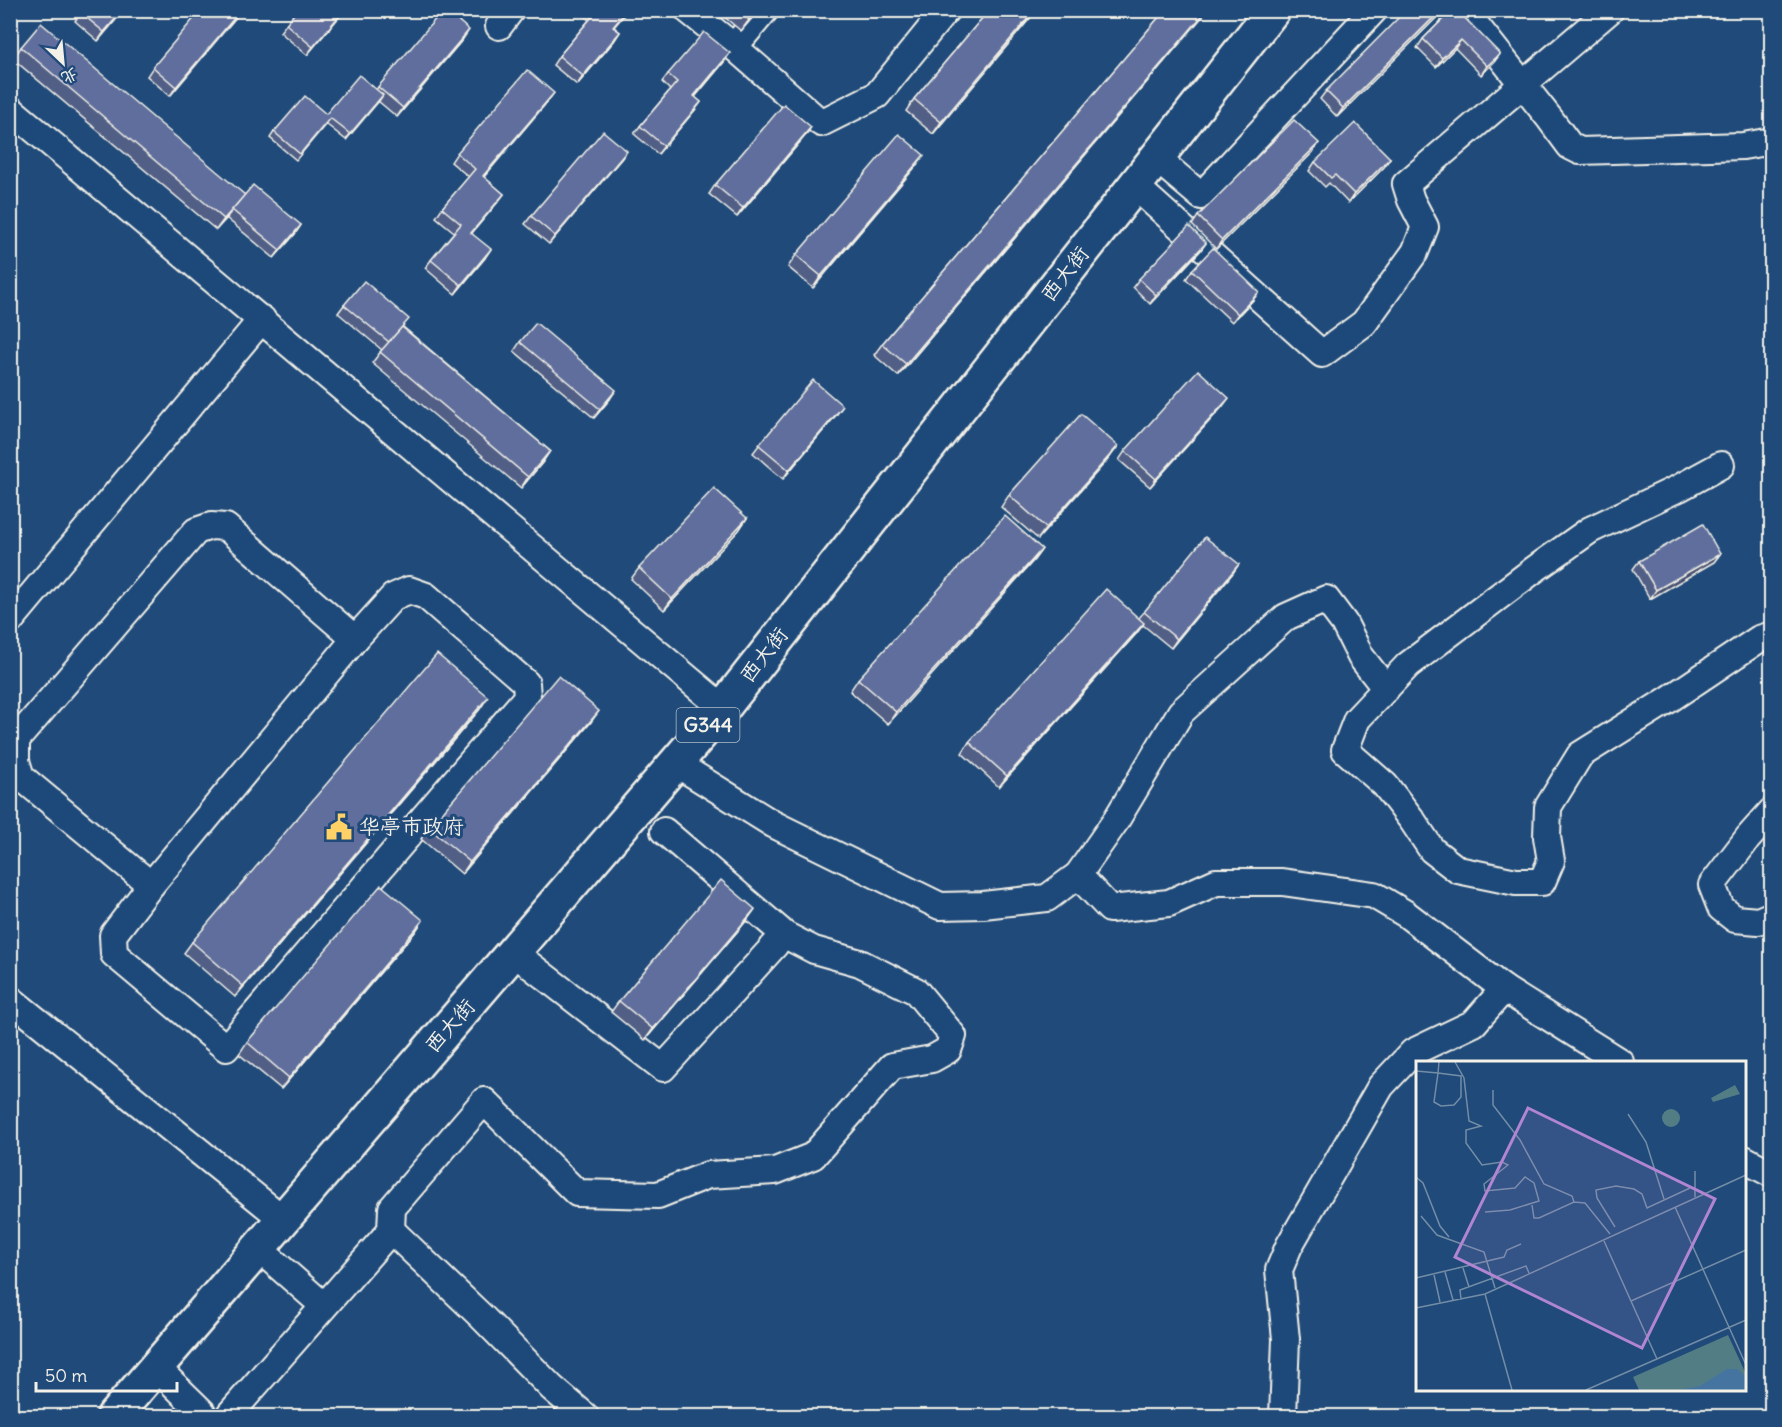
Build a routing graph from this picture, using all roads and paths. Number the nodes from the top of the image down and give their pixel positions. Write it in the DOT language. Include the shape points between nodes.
graph roads {
  1 [pos="688,10"];
  2 [pos="765,10"];
  3 [pos="946,10"];
  4 [pos="1273,10"];
  5 [pos="1374,10"];
  6 [pos="1464,10"];
  7 [pos="1610,10"];
  8 [pos="734,47"];
  9 [pos="1523,86"];
  10 [pos="10,109"];
  11 [pos="1772,141"];
  12 [pos="1156,158"];
  13 [pos="1135,186"];
  14 [pos="262,319"];
  15 [pos="1721,465"];
  16 [pos="10,621"];
  17 [pos="1772,634"];
  18 [pos="355,639"];
  19 [pos="1386,689"];
  20 [pos="723,708"];
  21 [pos="675,763"];
  22 [pos="1772,811"];
  23 [pos="664,831"];
  24 [pos="1077,875"];
  25 [pos="151,885"];
  26 [pos="1772,915"];
  27 [pos="776,945"];
  28 [pos="513,952"];
  29 [pos="1504,989"];
  30 [pos="10,999"];
  31 [pos="1618,1061"];
  32 [pos="1746,1160"];
  33 [pos="1772,1174"];
  34 [pos="283,1219"];
  35 [pos="391,1230"];
  36 [pos="258,1248"];
  37 [pos="324,1306"];
  38 [pos="156,1367"];
  39 [pos="230,1414"];
  40 [pos="114,1416"];
  41 [pos="202,1416"];
  42 [pos="585,1416"];
  43 [pos="1283,1416"];
  1 -- 8 [label="street"];
  2 -- 8 [label="street"];
  3 -- 8 [label="street" via="877,96 821,123"];
  4 -- 12 [label="highway, 西大街 / G344"];
  5 -- 12 [label="street" via="1201,196"];
  6 -- 9 [label="street"];
  7 -- 9 [label="street"];
  9 -- 11 [label="street" via="1570,146 1580,151 1743,146"];
  9 -- 13 [label="street" via="1406,184 1425,227 1415,252 1364,323 1322,354"];
  10 -- 14 [label="street"];
  12 -- 13 [label="highway, 西大街 / G344"];
  13 -- 20 [label="highway, 西大街 / G344"];
  14 -- 16 [label="street"];
  14 -- 20 [label="street"];
  15 -- 19 [label="street" via="1590,530 1408,665"];
  17 -- 19 [label="street" via="1580,755 1548,807 1551,861 1542,882 1516,882 1458,870 1432,849 1385,785 1345,750 1357,719"];
  18 -- 25 [label="street"];
  18 -- 25 [label="street" via="226,527 211,526 196,531 16,740 21,777"];
  18 -- 25 [label="street" via="393,597 409,590 426,596 526,683 527,697 226,1048 114,954 112,935"];
  19 -- 24 [label="street" via="1360,657 1344,622 1326,599 1286,617 1181,712 1115,822"];
  20 -- 21 [label="highway, 西大街 / G344"];
  21 -- 24 [label="street" via="773,824 940,906 1047,898"];
  21 -- 28 [label="highway, 西大街 / G344"];
  22 -- 26 [label="street" via="1712,885 1721,908 1735,919 1758,921"];
  23 -- 35 [label="street" via="785,935 814,950 860,963 916,991 953,1036 948,1050 932,1059 892,1066 813,1156 775,1171 708,1175 658,1195 577,1193 483,1101 392,1208"];
  24 -- 29 [label="street" via="1110,909 1169,903 1216,882 1282,882 1374,895 1406,914"];
  27 -- 28 [label="street" via="663,1068"];
  28 -- 34 [label="highway, 西大街 / G344"];
  29 -- 31 [label="street"];
  29 -- 43 [label="street" via="1474,1023 1413,1052 1382,1086 1289,1246 1279,1270 1286,1339"];
  30 -- 34 [label="street"];
  32 -- 33 [label="street"];
  34 -- 36 [label="highway, 西大街 / G344"];
  35 -- 37 [label="street"];
  35 -- 42 [label="street"];
  36 -- 37 [label="street"];
  36 -- 38 [label="highway, 西大街 / G344"];
  37 -- 39 [label="street"];
  38 -- 40 [label="highway, 西大街 / G344"];
  38 -- 41 [label="street"];
}
